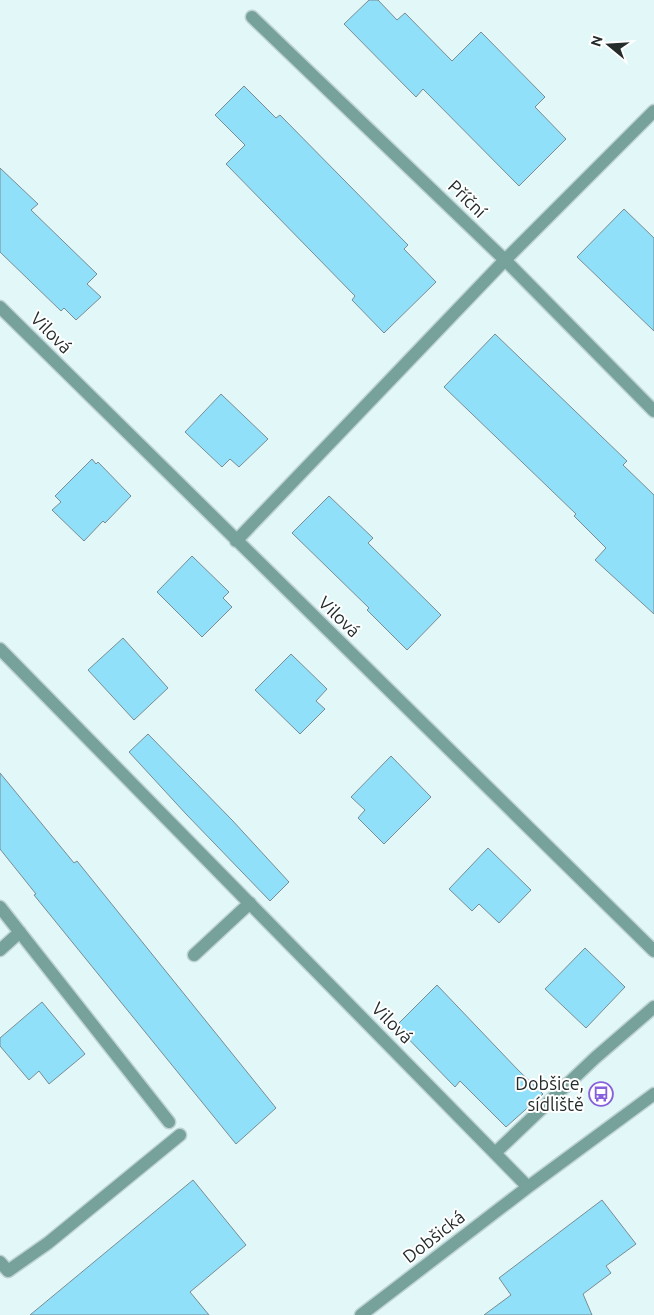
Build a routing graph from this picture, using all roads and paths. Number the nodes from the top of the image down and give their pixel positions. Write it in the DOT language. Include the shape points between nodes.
graph roads {
  1 [pos="252,17"];
  2 [pos="654,111"];
  3 [pos="505,260"];
  4 [pos="0,307"];
  5 [pos="654,411"];
  6 [pos="236,541"];
  7 [pos="0,649"];
  8 [pos="250,903"];
  9 [pos="0,907"];
  10 [pos="20,932"];
  11 [pos="0,950"];
  12 [pos="654,951"];
  13 [pos="194,955"];
  14 [pos="654,1007"];
  15 [pos="654,1094"];
  16 [pos="169,1122"];
  17 [pos="180,1135"];
  18 [pos="495,1153"];
  19 [pos="528,1186"];
  20 [pos="0,1262"];
  21 [pos="361,1315"];
  1 -- 3 [label="street, Příční"];
  2 -- 3 [label="street"];
  3 -- 5 [label="street, Příční"];
  3 -- 6 [label="street"];
  4 -- 6 [label="street, Vilová"];
  6 -- 12 [label="street, Vilová"];
  7 -- 8 [label="street, Vilová"];
  8 -- 13 [label="street"];
  8 -- 18 [label="street, Vilová"];
  9 -- 10 [label="street"];
  10 -- 11 [label="street"];
  10 -- 16 [label="street"];
  14 -- 18 [label="street"];
  15 -- 19 [label="street, Dobšická"];
  17 -- 20 [label="street" via="48,1243 8,1271"];
  18 -- 19 [label="street, Vilová"];
  19 -- 21 [label="street, Dobšická"];
}
